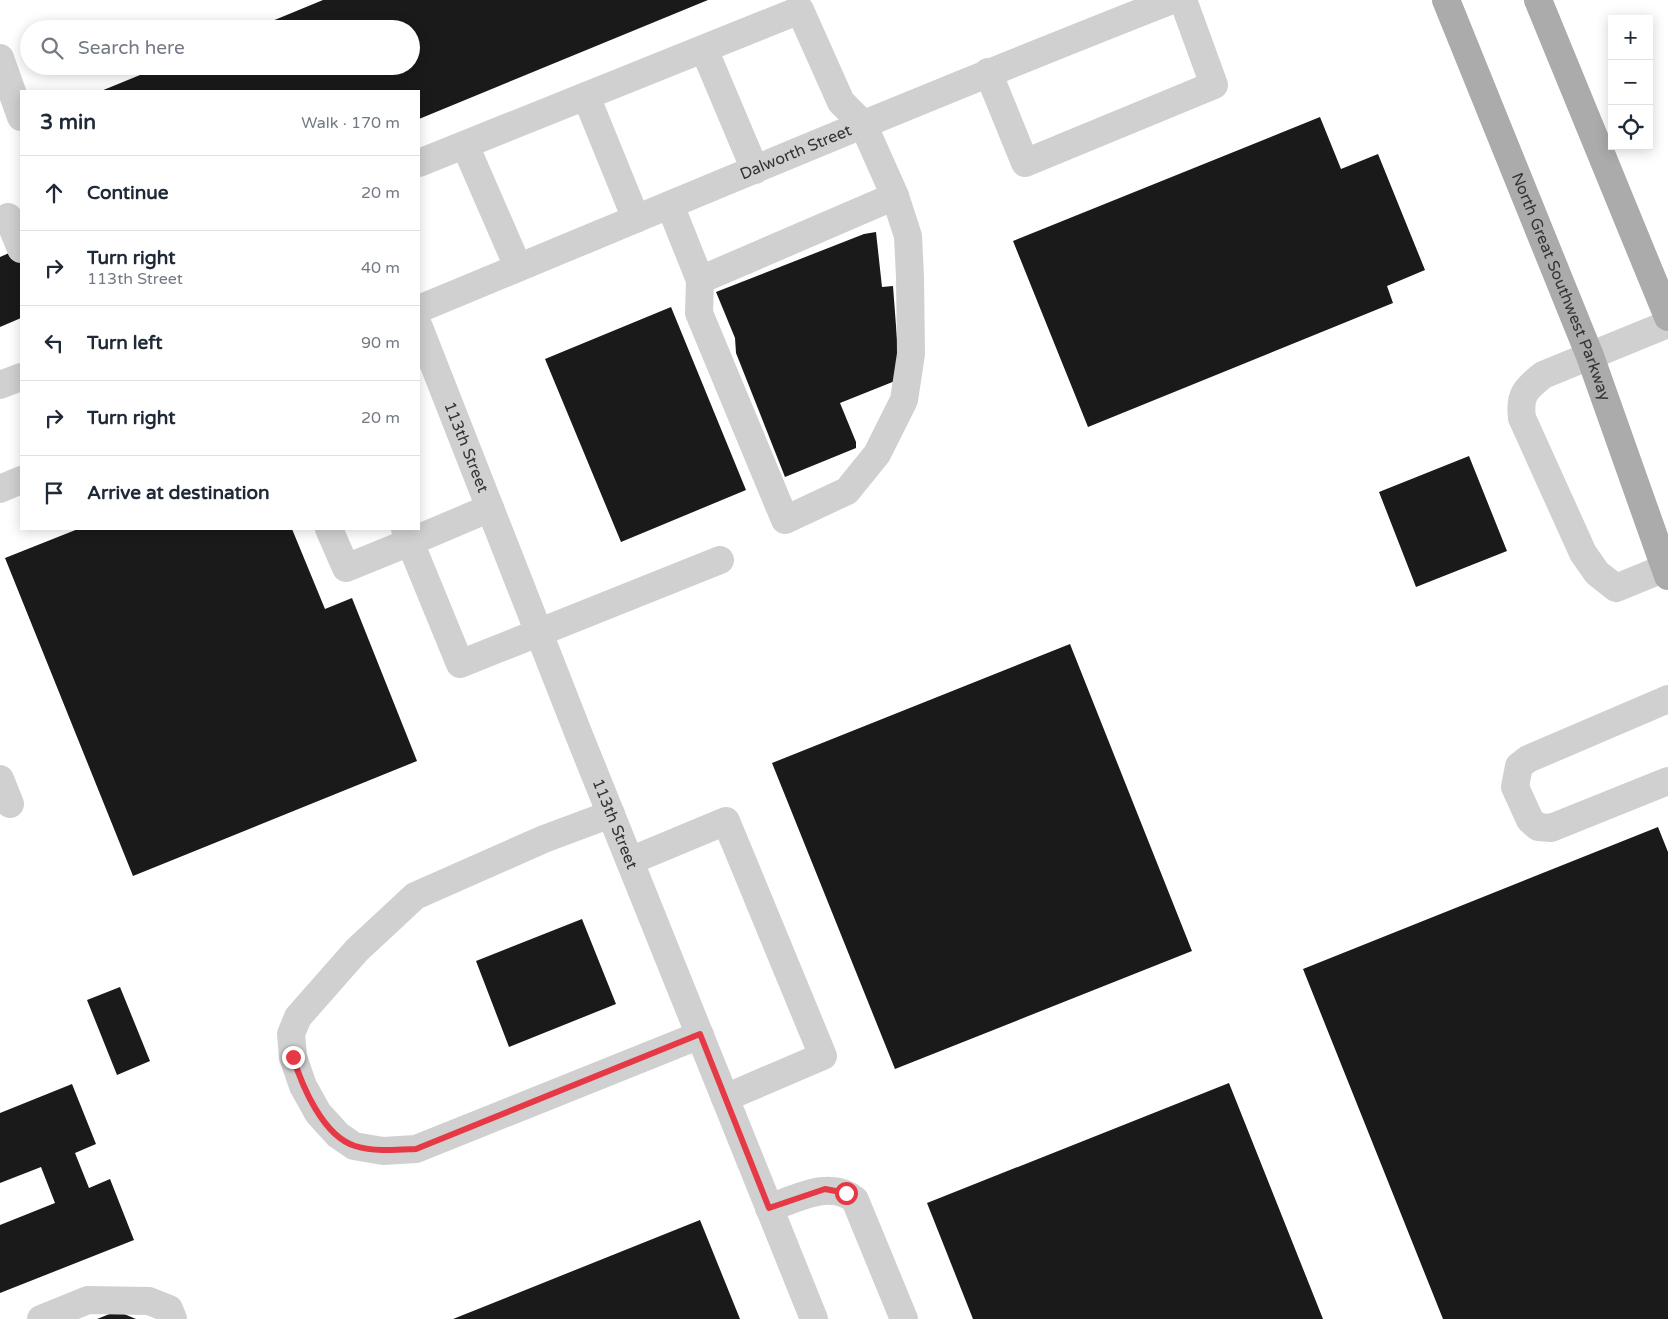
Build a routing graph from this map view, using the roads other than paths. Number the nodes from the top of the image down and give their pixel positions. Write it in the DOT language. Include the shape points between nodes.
graph roads {
  1 [pos="1172,0"];
  2 [pos="1183,0"];
  3 [pos="1446,0"];
  4 [pos="1538,0"];
  5 [pos="704,49"];
  6 [pos="0,58"];
  7 [pos="988,72"];
  8 [pos="586,96"];
  9 [pos="20,114"];
  10 [pos="863,124"];
  11 [pos="465,145"];
  12 [pos="420,163"];
  13 [pos="755,170"];
  14 [pos="895,196"];
  15 [pos="670,205"];
  16 [pos="10,217"];
  17 [pos="636,219"];
  18 [pos="20,246"];
  19 [pos="518,267"];
  20 [pos="700,280"];
  21 [pos="420,309"];
  22 [pos="1668,317"];
  23 [pos="1668,324"];
  24 [pos="420,330"];
  25 [pos="1590,356"];
  26 [pos="20,378"];
  27 [pos="0,385"];
  28 [pos="20,480"];
  29 [pos="0,489"];
  30 [pos="490,508"];
  31 [pos="329,530"];
  32 [pos="408,536"];
  33 [pos="720,560"];
  34 [pos="1666,572"];
  35 [pos="538,631"];
  36 [pos="1668,699"];
  37 [pos="0,779"];
  38 [pos="1668,781"];
  39 [pos="10,804"];
  40 [pos="611,814"];
  41 [pos="630,861"];
  42 [pos="700,1034"];
  43 [pos="725,1098"];
  44 [pos="769,1208"];
  45 [pos="41,1319"];
  46 [pos="173,1319"];
  47 [pos="814,1319"];
  48 [pos="904,1319"];
  1 -- 7 [label="street, Dalworth Street"];
  2 -- 7 [label="street" via="1214,84 1025,163"];
  3 -- 25 [label="main road, North Great Southwest Parkway"];
  4 -- 22 [label="main road"];
  5 -- 8 [label="street"];
  5 -- 10 [label="street" via="800,10 841,102"];
  5 -- 13 [label="street"];
  6 -- 9 [label="street"];
  7 -- 10 [label="street, Dalworth Street"];
  8 -- 11 [label="street"];
  8 -- 17 [label="street"];
  10 -- 13 [label="street, Dalworth Street"];
  10 -- 14 [label="street"];
  11 -- 12 [label="street"];
  11 -- 19 [label="street"];
  13 -- 15 [label="street, Dalworth Street"];
  14 -- 20 [label="street"];
  14 -- 20 [label="street" via="908,236 910,277 911,354 904,400 876,454 846,491 785,520 699,313"];
  15 -- 17 [label="street, Dalworth Street"];
  15 -- 20 [label="street"];
  16 -- 18 [label="street"];
  17 -- 19 [label="street, Dalworth Street"];
  19 -- 21 [label="street, Dalworth Street"];
  23 -- 25 [label="street"];
  24 -- 30 [label="street, 113th Street"];
  25 -- 34 [label="main road, North Great Southwest Parkway"];
  25 -- 34 [label="street" via="1543,375 1526,388 1521,406 1522,418 1583,553 1597,573 1616,588"];
  26 -- 27 [label="street"];
  28 -- 29 [label="street"];
  30 -- 32 [label="street"];
  30 -- 35 [label="street, 113th Street"];
  31 -- 32 [label="street" via="346,568"];
  32 -- 35 [label="street" via="460,664"];
  33 -- 35 [label="street"];
  35 -- 40 [label="street, 113th Street"];
  36 -- 38 [label="street" via="1528,759 1518,766 1515,787 1530,820 1538,827 1552,828"];
  37 -- 39 [label="street"];
  40 -- 41 [label="street, 113th Street"];
  40 -- 42 [label="street" via="544,839 415,896 357,950 298,1017 291,1034 293,1057 303,1086 318,1113 338,1135 354,1146 382,1151 416,1149"];
  41 -- 42 [label="street, 113th Street"];
  41 -- 43 [label="street" via="726,821 823,1056"];
  42 -- 43 [label="street, 113th Street"];
  43 -- 44 [label="street, 113th Street"];
  44 -- 47 [label="street, 113th Street"];
  44 -- 48 [label="street" via="825,1189 846,1193 855,1200"];
  45 -- 46 [label="street" via="88,1300 149,1301 169,1309"];
}
